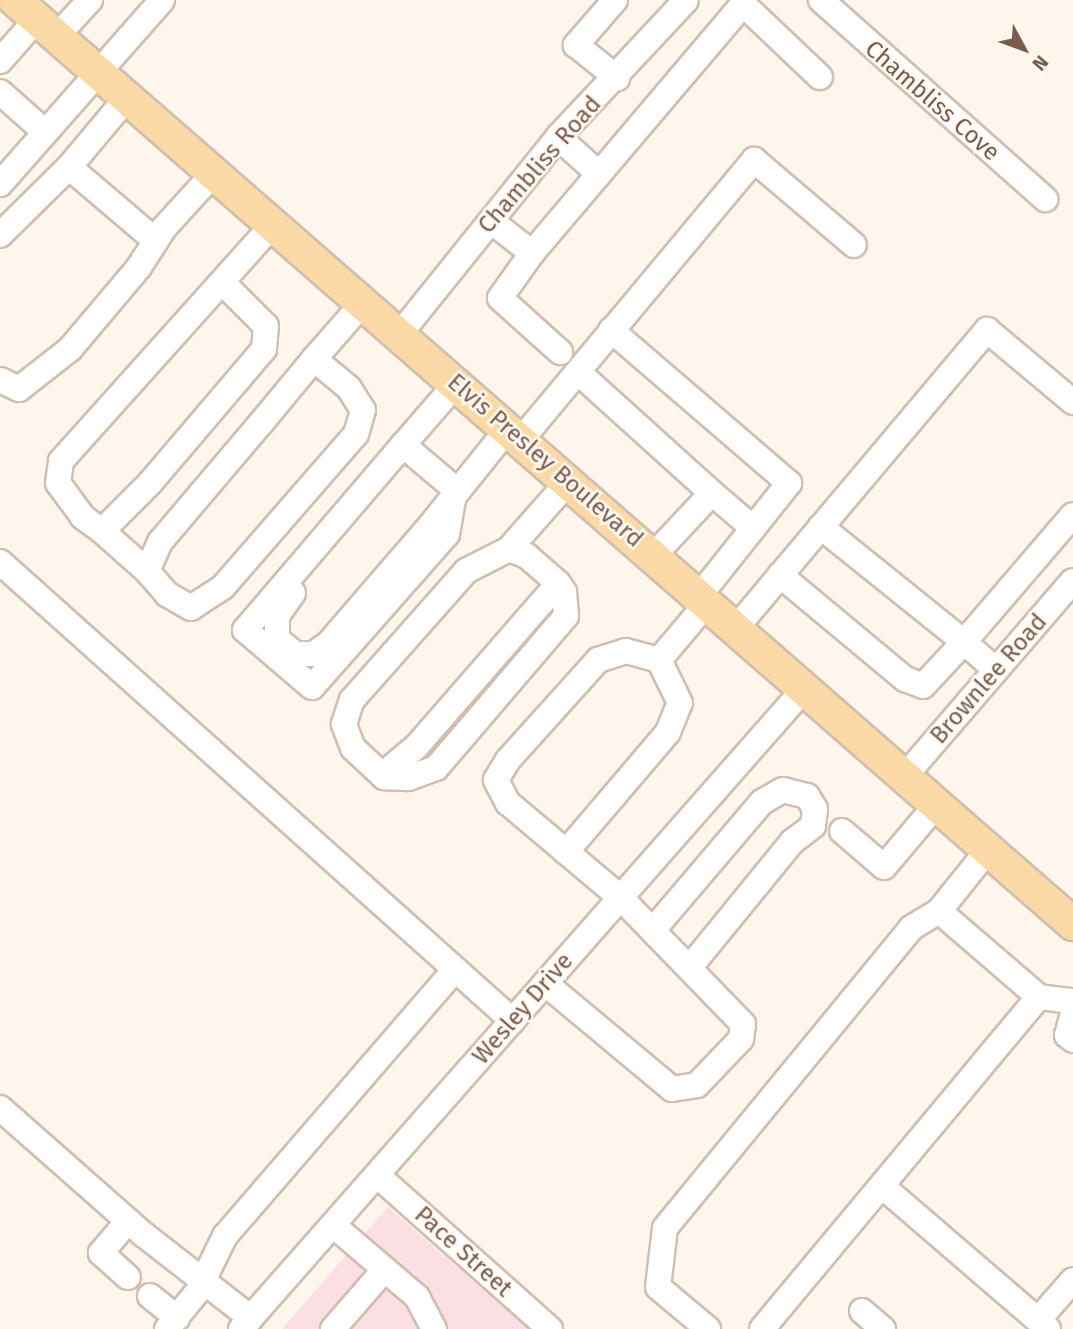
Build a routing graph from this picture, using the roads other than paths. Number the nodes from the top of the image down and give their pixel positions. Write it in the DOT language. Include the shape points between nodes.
graph roads {
  1 [pos="90,0"];
  2 [pos="162,0"];
  3 [pos="615,0"];
  4 [pos="686,0"];
  5 [pos="821,0"];
  6 [pos="36,18"];
  7 [pos="0,61"];
  8 [pos="98,72"];
  9 [pos="820,77"];
  10 [pos="617,78"];
  11 [pos="0,92"];
  12 [pos="127,98"];
  13 [pos="45,132"];
  14 [pos="558,137"];
  15 [pos="69,167"];
  16 [pos="214,173"];
  17 [pos="599,174"];
  18 [pos="0,184"];
  19 [pos="1045,200"];
  20 [pos="491,221"];
  21 [pos="273,225"];
  22 [pos="0,235"];
  23 [pos="156,241"];
  24 [pos="854,245"];
  25 [pos="532,253"];
  26 [pos="224,284"];
  27 [pos="362,303"];
  28 [pos="611,330"];
  29 [pos="399,335"];
  30 [pos="560,352"];
  31 [pos="314,359"];
  32 [pos="579,373"];
  33 [pos="9,384"];
  34 [pos="456,384"];
  35 [pos="1073,402"];
  36 [pos="514,435"];
  37 [pos="403,445"];
  38 [pos="568,482"];
  39 [pos="455,489"];
  40 [pos="712,493"];
  41 [pos="1073,515"];
  42 [pos="821,527"];
  43 [pos="753,528"];
  44 [pos="102,531"];
  45 [pos="318,545"];
  46 [pos="513,553"];
  47 [pos="653,555"];
  48 [pos="0,562"];
  49 [pos="147,571"];
  50 [pos="780,575"];
  51 [pos="1073,581"];
  52 [pos="703,600"];
  53 [pos="736,628"];
  54 [pos="964,642"];
  55 [pos="659,660"];
  56 [pos="996,670"];
  57 [pos="805,688"];
  58 [pos="384,767"];
  59 [pos="905,776"];
  60 [pos="937,804"];
  61 [pos="842,831"];
  62 [pos="988,850"];
  63 [pos="566,852"];
  64 [pos="621,898"];
  65 [pos="939,911"];
  66 [pos="1073,924"];
  67 [pos="653,930"];
  68 [pos="690,967"];
  69 [pos="454,970"];
  70 [pos="546,984"];
  71 [pos="1039,997"];
  72 [pos="1073,1001"];
  73 [pos="1073,1013"];
  74 [pos="513,1021"];
  75 [pos="1073,1040"];
  76 [pos="0,1108"];
  77 [pos="377,1175"];
  78 [pos="882,1186"];
  79 [pos="128,1221"];
  80 [pos="333,1225"];
  81 [pos="385,1269"];
  82 [pos="128,1277"];
  83 [pos="205,1278"];
  84 [pos="1073,1280"];
  85 [pos="150,1296"];
  86 [pos="862,1311"];
  87 [pos="172,1323"];
  88 [pos="246,1323"];
  89 [pos="1043,1325"];
  90 [pos="431,1327"];
  91 [pos="333,1329"];
  92 [pos="550,1329"];
  93 [pos="708,1329"];
  94 [pos="762,1329"];
  95 [pos="883,1329"];
  1 -- 6 [label="street"];
  2 -- 8 [label="street"];
  3 -- 10 [label="street" via="576,45"];
  4 -- 10 [label="street, Chambliss Road"];
  5 -- 19 [label="street, Chambliss Cove"];
  6 -- 7 [label="street"];
  6 -- 8 [label="main road, Elvis Presley Boulevard"];
  8 -- 12 [label="main road, Elvis Presley Boulevard"];
  8 -- 13 [label="street"];
  9 -- 17 [label="street" via="743,4"];
  10 -- 14 [label="street, Chambliss Road"];
  11 -- 13 [label="street"];
  12 -- 15 [label="street"];
  12 -- 16 [label="main road, Elvis Presley Boulevard"];
  13 -- 18 [label="street"];
  14 -- 17 [label="street"];
  14 -- 20 [label="street, Chambliss Road"];
  15 -- 22 [label="street"];
  15 -- 23 [label="street"];
  16 -- 21 [label="main road, Elvis Presley Boulevard"];
  16 -- 23 [label="street"];
  17 -- 25 [label="street"];
  20 -- 25 [label="street"];
  20 -- 29 [label="street, Chambliss Road"];
  21 -- 26 [label="street"];
  21 -- 27 [label="main road, Elvis Presley Boulevard"];
  23 -- 33 [label="street" via="70,349"];
  24 -- 28 [label="street" via="754,160"];
  25 -- 30 [label="street" via="500,298"];
  26 -- 44 [label="street" via="266,326 264,349 142,492"];
  26 -- 44 [label="street" via="61,461 58,483 83,517"];
  27 -- 29 [label="main road, Elvis Presley Boulevard"];
  27 -- 31 [label="street"];
  28 -- 32 [label="street"];
  28 -- 43 [label="street" via="789,483"];
  29 -- 34 [label="main road, Elvis Presley Boulevard"];
  31 -- 49 [label="street" via="160,542"];
  31 -- 49 [label="street" via="349,388 363,410 356,434 223,587 191,608 167,594"];
  32 -- 36 [label="street"];
  32 -- 40 [label="street"];
  34 -- 36 [label="main road, Elvis Presley Boulevard"];
  34 -- 37 [label="street"];
  35 -- 42 [label="street" via="987,330"];
  36 -- 38 [label="main road, Elvis Presley Boulevard"];
  36 -- 39 [label="street"];
  37 -- 39 [label="street"];
  37 -- 45 [label="street"];
  38 -- 46 [label="street"];
  38 -- 47 [label="main road, Elvis Presley Boulevard"];
  39 -- 45 [label="street" via="434,521 328,644 314,654 295,654 277,639 277,616 307,574"];
  39 -- 45 [label="street" via="447,534 312,687 245,630"];
  40 -- 43 [label="street"];
  40 -- 47 [label="street"];
  41 -- 54 [label="street"];
  42 -- 50 [label="street"];
  42 -- 54 [label="street"];
  43 -- 52 [label="street"];
  44 -- 49 [label="street"];
  46 -- 58 [label="street" via="466,571 352,700 344,724 353,748"];
  46 -- 58 [label="street" via="518,566 556,603 550,618 428,758"];
  46 -- 58 [label="street" via="527,556 558,583 564,592 566,616 436,768 408,778 384,776"];
  47 -- 52 [label="main road, Elvis Presley Boulevard"];
  48 -- 69 [label="street"];
  50 -- 53 [label="street"];
  50 -- 54 [label="street" via="905,679 923,686"];
  51 -- 56 [label="street, Brownlee Road"];
  52 -- 53 [label="main road, Elvis Presley Boulevard"];
  52 -- 55 [label="street"];
  53 -- 57 [label="main road, Elvis Presley Boulevard"];
  54 -- 56 [label="street"];
  55 -- 63 [label="street" via="680,703 668,732"];
  55 -- 63 [label="street" via="626,651 598,660 508,760 496,780 508,803"];
  56 -- 59 [label="street, Brownlee Road"];
  57 -- 59 [label="main road, Elvis Presley Boulevard"];
  57 -- 64 [label="street, Wesley Drive"];
  59 -- 60 [label="main road, Elvis Presley Boulevard"];
  60 -- 61 [label="street" via="884,867"];
  60 -- 62 [label="main road, Elvis Presley Boulevard"];
  62 -- 65 [label="street"];
  62 -- 66 [label="main road, Elvis Presley Boulevard"];
  63 -- 64 [label="street"];
  64 -- 67 [label="street"];
  64 -- 70 [label="street, Wesley Drive"];
  65 -- 71 [label="street"];
  65 -- 93 [label="street" via="911,928 665,1228 658,1287"];
  67 -- 68 [label="street"];
  67 -- 68 [label="street" via="762,802 783,790 800,791 812,802 816,817"];
  68 -- 70 [label="street" via="743,1024 741,1039 697,1085 673,1089"];
  69 -- 74 [label="street"];
  69 -- 83 [label="street" via="225,1236"];
  70 -- 74 [label="street, Wesley Drive"];
  71 -- 72 [label="street"];
  71 -- 78 [label="street"];
  73 -- 75 [label="street" via="1067,1035"];
  74 -- 77 [label="street, Wesley Drive"];
  76 -- 79 [label="street"];
  77 -- 80 [label="street, Wesley Drive"];
  77 -- 92 [label="street, Pace Street"];
  78 -- 89 [label="street"];
  78 -- 94 [label="street"];
  79 -- 82 [label="street" via="101,1253"];
  79 -- 83 [label="street"];
  80 -- 81 [label="street"];
  80 -- 88 [label="street, Wesley Drive"];
  81 -- 90 [label="street" via="425,1306"];
  81 -- 91 [label="street"];
  83 -- 87 [label="street"];
  83 -- 88 [label="street"];
  84 -- 89 [label="street"];
  85 -- 87 [label="street"];
  86 -- 95 [label="street"];
}
